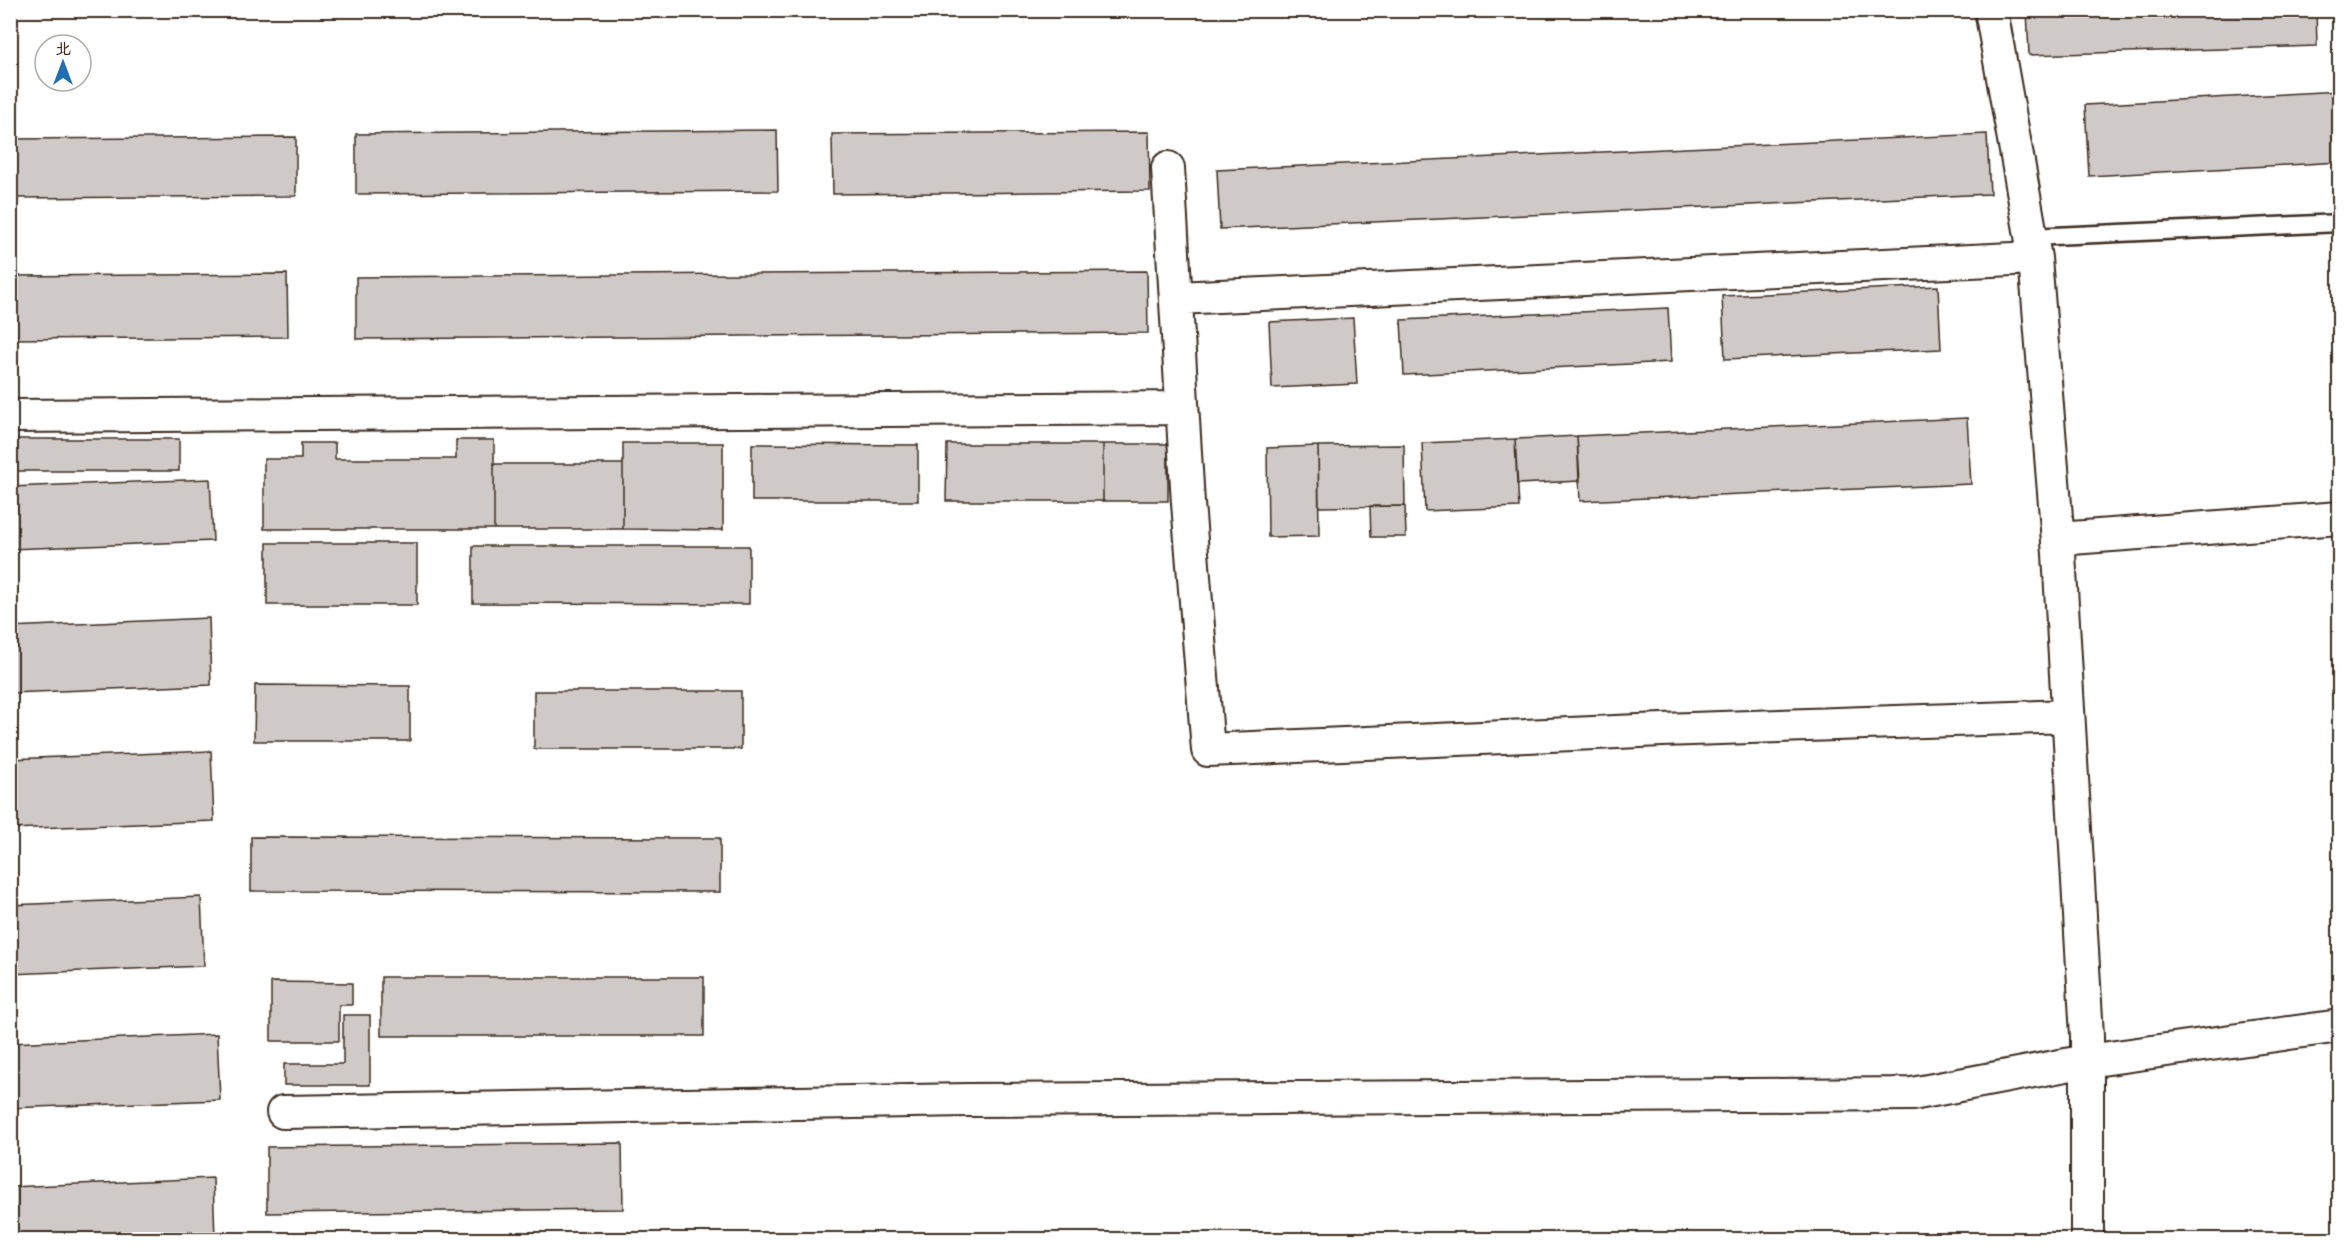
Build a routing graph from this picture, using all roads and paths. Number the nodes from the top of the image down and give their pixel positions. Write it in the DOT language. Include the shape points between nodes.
graph roads {
  1 [pos="1991,10"];
  2 [pos="1168,168"];
  3 [pos="2340,223"];
  4 [pos="2033,248"];
  5 [pos="1176,298"];
  6 [pos="1182,408"];
  7 [pos="10,416"];
  8 [pos="2340,518"];
  9 [pos="2058,539"];
  10 [pos="2068,716"];
  11 [pos="2340,1026"];
  12 [pos="2087,1060"];
  13 [pos="283,1112"];
  14 [pos="2087,1239"];
  1 -- 4 [label="street"];
  2 -- 5 [label="street"];
  3 -- 4 [label="lane"];
  4 -- 5 [label="street"];
  4 -- 9 [label="street"];
  5 -- 6 [label="street"];
  6 -- 7 [label="street"];
  6 -- 10 [label="street" via="1208,750"];
  8 -- 9 [label="street"];
  9 -- 10 [label="street"];
  10 -- 12 [label="street"];
  11 -- 12 [label="street"];
  12 -- 13 [label="street" via="1912,1094 980,1100"];
  12 -- 14 [label="street"];
}
